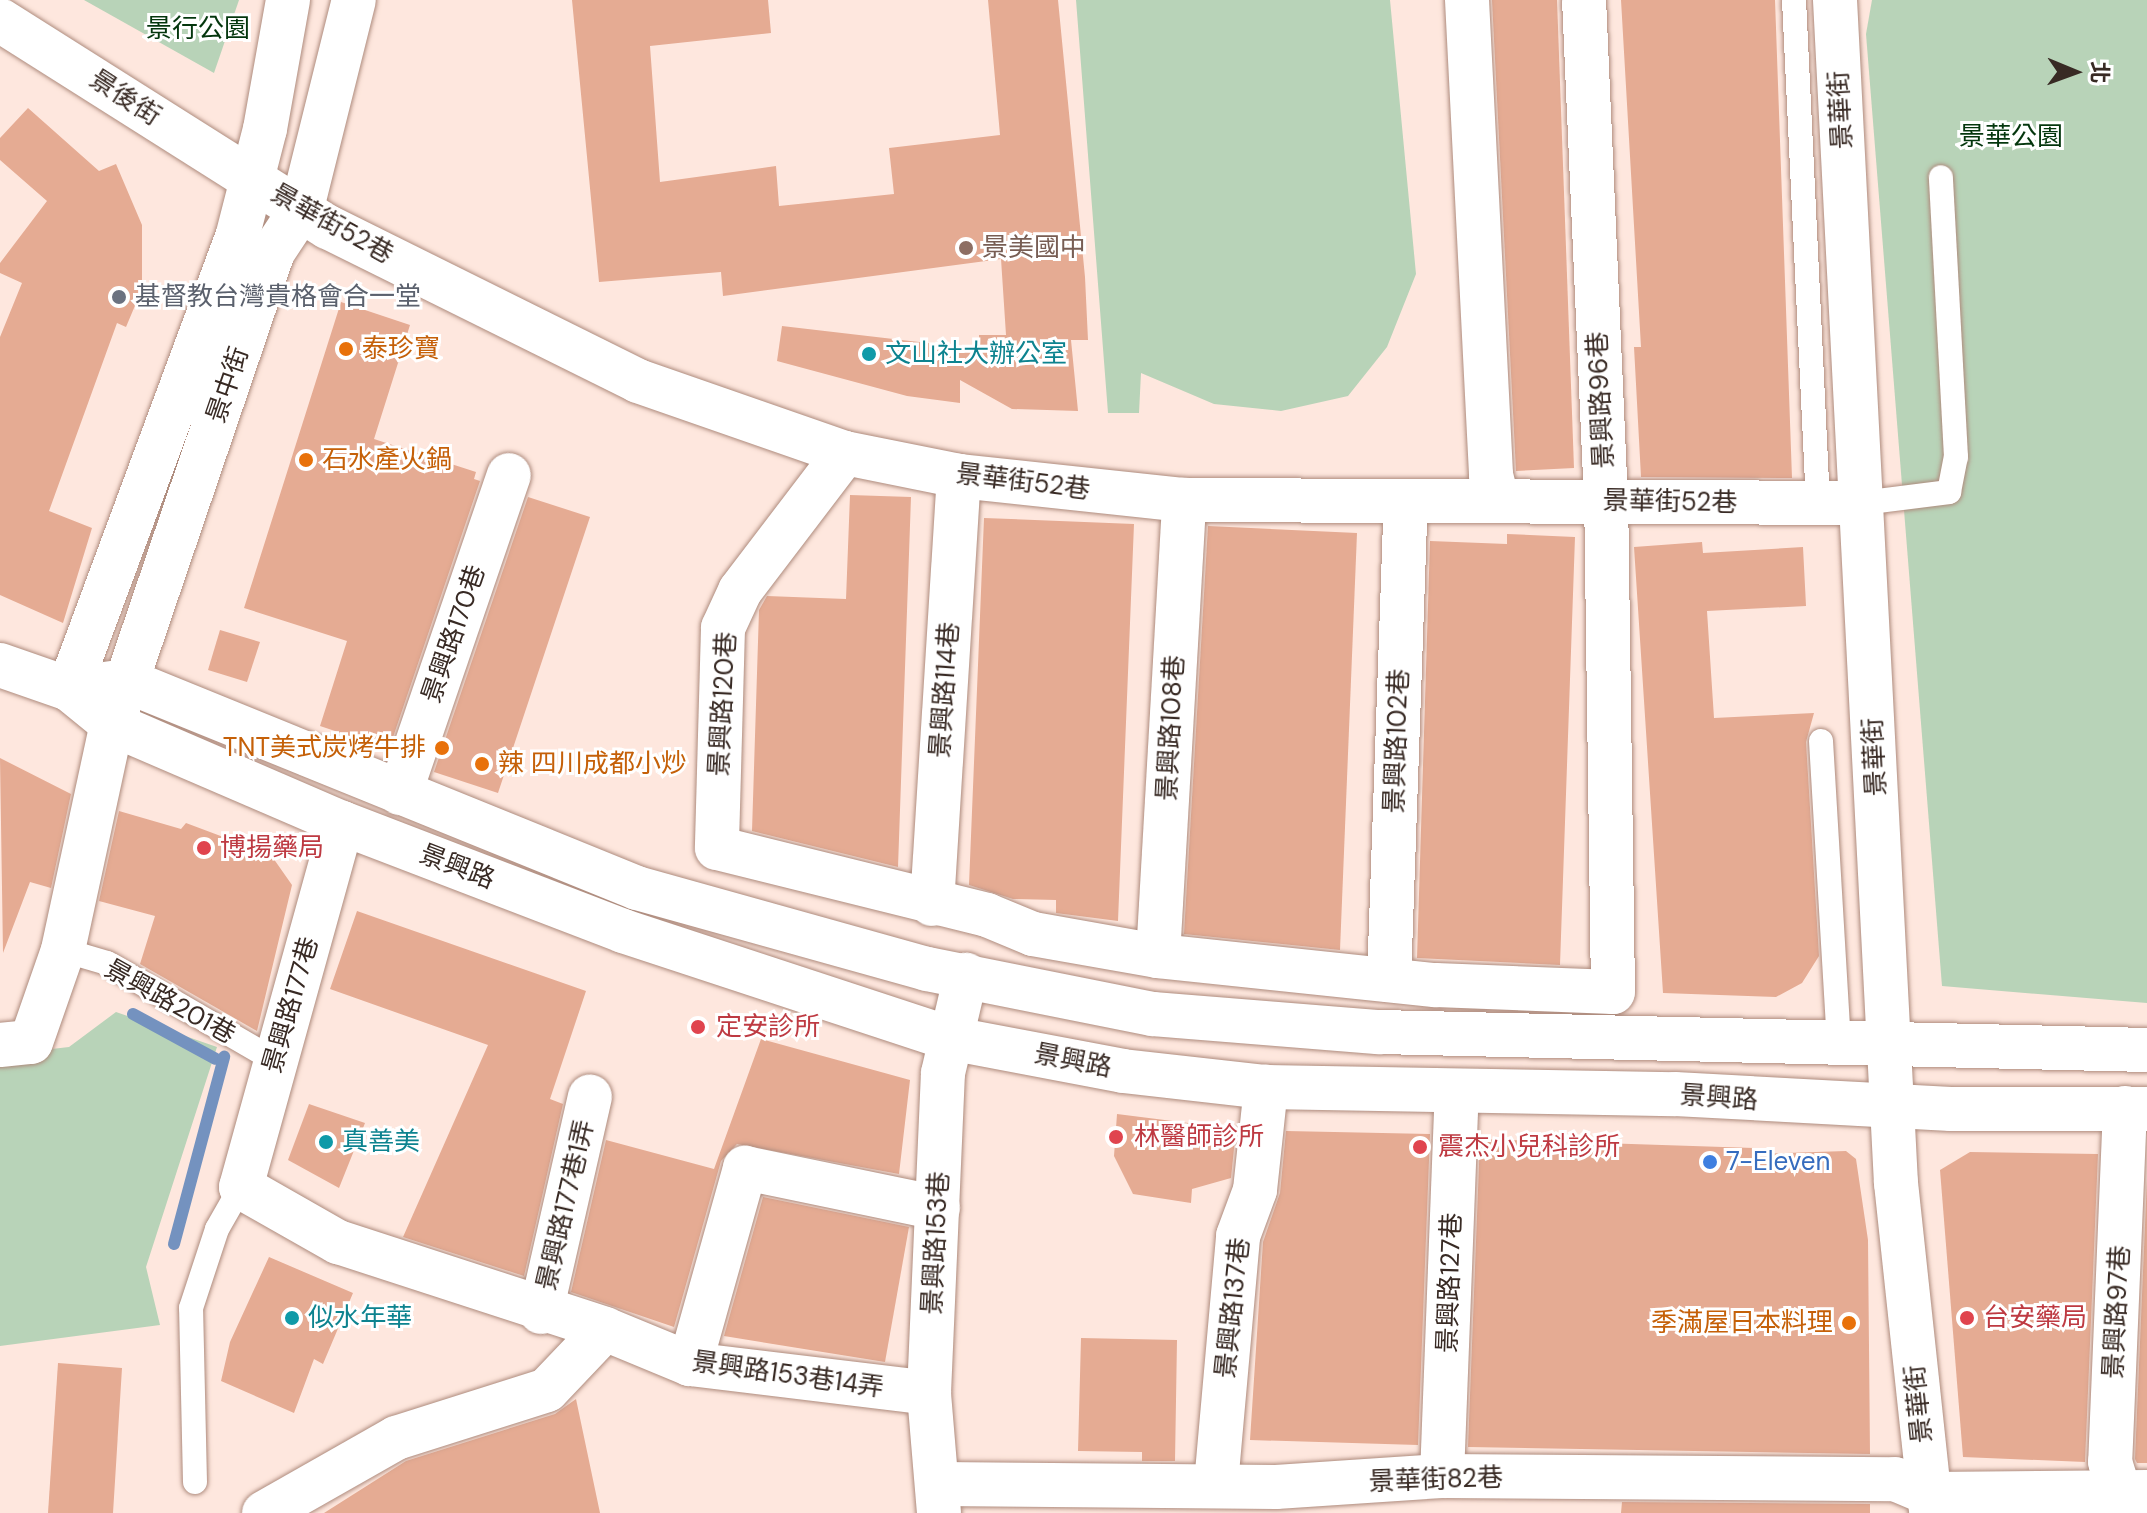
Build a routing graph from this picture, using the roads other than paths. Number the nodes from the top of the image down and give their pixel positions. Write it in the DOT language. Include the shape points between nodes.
graph roads {
  1 [pos="288,0"];
  2 [pos="354,0"];
  3 [pos="1467,0"];
  4 [pos="1584,0"];
  5 [pos="1794,0"];
  6 [pos="1835,0"];
  7 [pos="0,20"];
  8 [pos="1941,177"];
  9 [pos="249,178"];
  10 [pos="302,208"];
  11 [pos="845,453"];
  12 [pos="509,475"];
  13 [pos="959,476"];
  14 [pos="1497,499"];
  15 [pos="1184,500"];
  16 [pos="1406,501"];
  17 [pos="1606,501"];
  18 [pos="1862,503"];
  19 [pos="1818,504"];
  20 [pos="0,665"];
  21 [pos="127,681"];
  22 [pos="69,689"];
  23 [pos="112,724"];
  24 [pos="1821,741"];
  25 [pos="400,793"];
  26 [pos="342,823"];
  27 [pos="932,904"];
  28 [pos="63,950"];
  29 [pos="1158,956"];
  30 [pos="966,975"];
  31 [pos="1389,980"];
  32 [pos="949,1038"];
  33 [pos="1839,1040"];
  34 [pos="1890,1042"];
  35 [pos="0,1045"];
  36 [pos="2147,1050"];
  37 [pos="274,1060"];
  38 [pos="1266,1087"];
  39 [pos="1457,1091"];
  40 [pos="590,1097"];
  41 [pos="1893,1105"];
  42 [pos="2136,1108"];
  43 [pos="241,1187"];
  44 [pos="938,1208"];
  45 [pos="541,1312"];
  46 [pos="605,1329"];
  47 [pos="690,1364"];
  48 [pos="929,1393"];
  49 [pos="1442,1476"];
  50 [pos="195,1482"];
  51 [pos="1216,1484"];
  52 [pos="1560,1495"];
  53 [pos="939,1498"];
  54 [pos="2130,1499"];
  55 [pos="1276,1500"];
  56 [pos="1930,1504"];
  57 [pos="264,1513"];
  1 -- 9 [label="street, 景中街" via="265,129"];
  2 -- 10 [label="street, 景中街"];
  3 -- 14 [label="street" via="1491,475"];
  4 -- 17 [label="street, 景興路96巷"];
  5 -- 19 [label="lane"];
  6 -- 18 [label="street, 景華街"];
  7 -- 9 [label="street, 景後街"];
  8 -- 18 [label="lane" via="1956,457 1949,492"];
  9 -- 10 [label="street, 景華街52巷"];
  9 -- 22 [label="street, 景中街" via="238,234"];
  10 -- 11 [label="street, 景華街52巷" via="638,381"];
  10 -- 21 [label="street, 景中街" via="273,252"];
  11 -- 13 [label="street, 景華街52巷"];
  11 -- 27 [label="street, 景興路120巷" via="740,591 723,628 717,848"];
  12 -- 25 [label="street, 景興路170巷"];
  13 -- 15 [label="street, 景華街52巷"];
  13 -- 27 [label="street, 景興路114巷"];
  14 -- 16 [label="street, 景華街52巷"];
  14 -- 17 [label="street, 景華街52巷"];
  15 -- 16 [label="street, 景華街52巷"];
  15 -- 29 [label="street, 景興路108巷"];
  16 -- 31 [label="street, 景興路102巷"];
  17 -- 19 [label="street, 景華街52巷"];
  17 -- 31 [label="street, 景興路96巷" via="1613,992"];
  18 -- 19 [label="street, 景華街52巷"];
  18 -- 34 [label="street, 景華街"];
  20 -- 22 [label="street, 景興路"];
  21 -- 22 [label="street, 景興路"];
  21 -- 23 [label="street, 景中街"];
  21 -- 25 [label="street, 景興路"];
  22 -- 23 [label="street, 景興路"];
  23 -- 26 [label="street, 景興路"];
  23 -- 28 [label="street"];
  24 -- 33 [label="lane"];
  25 -- 30 [label="street, 景興路" via="637,888"];
  26 -- 32 [label="street, 景興路" via="623,931"];
  26 -- 37 [label="street, 景興路177巷"];
  27 -- 29 [label="street" via="987,915 1033,934"];
  28 -- 35 [label="street" via="31,1042"];
  28 -- 37 [label="lane, 景興路201巷" via="107,963"];
  29 -- 31 [label="street"];
  30 -- 32 [label="street, 景興路153巷"];
  30 -- 33 [label="street, 景興路" via="1153,1014 1379,1032"];
  32 -- 38 [label="street, 景興路" via="1123,1071"];
  32 -- 44 [label="street, 景興路153巷"];
  33 -- 34 [label="street, 景興路"];
  34 -- 36 [label="street, 景興路"];
  34 -- 41 [label="street, 景華街"];
  37 -- 43 [label="street, 景興路177巷"];
  38 -- 39 [label="street, 景興路"];
  38 -- 51 [label="street, 景興路137巷" via="1255,1190 1238,1236"];
  39 -- 41 [label="street, 景興路"];
  39 -- 49 [label="street, 景興路127巷"];
  40 -- 45 [label="street, 景興路177巷1弄"];
  41 -- 42 [label="street, 景興路"];
  41 -- 56 [label="street, 景華街"];
  42 -- 54 [label="street, 景興路97巷" via="2110,1462"];
  43 -- 45 [label="street" via="338,1242"];
  43 -- 50 [label="lane, 景興路177巷" via="217,1229 191,1308"];
  44 -- 47 [label="street" via="745,1168"];
  44 -- 48 [label="street, 景興路153巷"];
  45 -- 46 [label="street, 景興路153巷14弄"];
  46 -- 47 [label="street, 景興路153巷14弄"];
  46 -- 57 [label="street" via="547,1390 396,1438"];
  47 -- 48 [label="street, 景興路153巷14弄"];
  48 -- 53 [label="street, 景興路153巷"];
  49 -- 52 [label="street, 景華街82巷"];
  49 -- 55 [label="street, 景華街82巷"];
  51 -- 53 [label="street, 景華街82巷"];
  51 -- 55 [label="street, 景華街82巷"];
  52 -- 56 [label="street, 景華街82巷" via="1895,1479"];
  54 -- 56 [label="street"];
}
